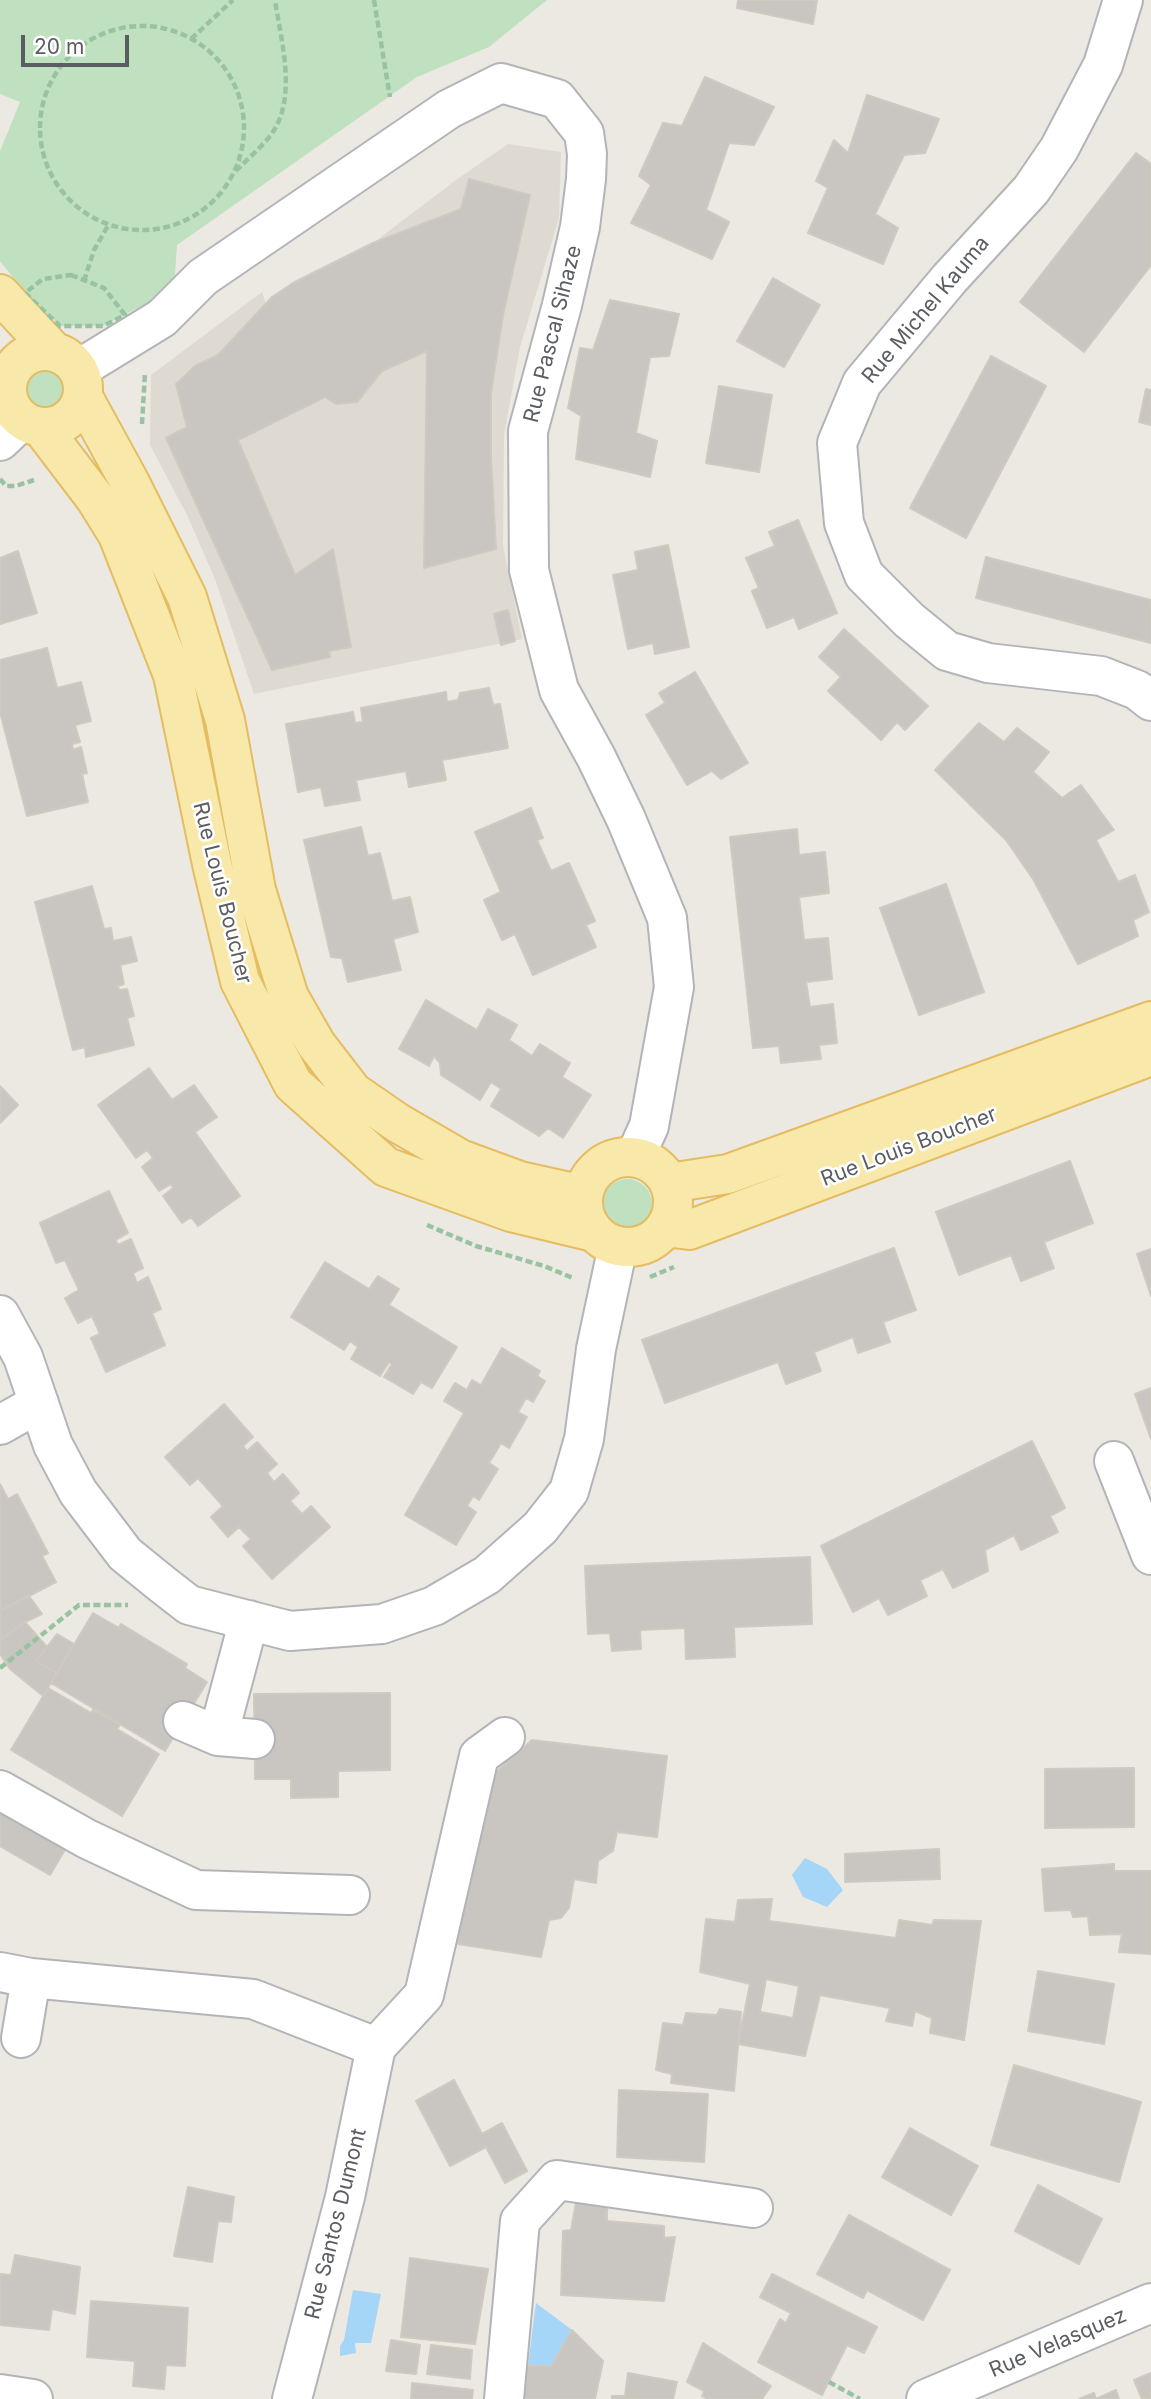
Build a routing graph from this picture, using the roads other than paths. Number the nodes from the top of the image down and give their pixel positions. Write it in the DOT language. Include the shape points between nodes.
graph roads {
  1 [pos="1123,0"];
  2 [pos="12,294"];
  3 [pos="6,361"];
  4 [pos="72,372"];
  5 [pos="21,430"];
  6 [pos="1151,701"];
  7 [pos="1151,1021"];
  8 [pos="1151,1056"];
  9 [pos="635,1157"];
  10 [pos="669,1183"];
  11 [pos="583,1195"];
  12 [pos="666,1227"];
  13 [pos="606,1239"];
  14 [pos="0,1315"];
  15 [pos="39,1404"];
  16 [pos="0,1425"];
  17 [pos="1114,1461"];
  18 [pos="1151,1555"];
  19 [pos="248,1620"];
  20 [pos="183,1721"];
  21 [pos="505,1737"];
  22 [pos="0,1790"];
  23 [pos="350,1895"];
  24 [pos="16,1975"];
  25 [pos="21,2039"];
  26 [pos="376,2047"];
  27 [pos="753,2208"];
  28 [pos="1151,2303"];
  29 [pos="0,2394"];
  30 [pos="33,2399"];
  31 [pos="292,2399"];
  32 [pos="504,2399"];
  33 [pos="926,2399"];
  1 -- 6 [label="street, Rue Michel Kauma" via="1103,65 1059,149 1031,190 862,383 837,443 844,523 864,575 909,620 947,651 988,663 1101,676"];
  2 -- 4 [label="main road, Rue Louis Boucher"];
  3 -- 4 [label="main road" via="40,350"];
  3 -- 5 [label="main road" via="8,399"];
  4 -- 5 [label="main road" via="77,411 55,427"];
  4 -- 9 [label="street, Rue Pascal Sihaze" via="162,318 203,277 449,109 501,83 557,99 583,133 586,179 580,227 528,431 529,570 559,690 626,819 667,918 674,988 649,1126"];
  4 -- 11 [label="main road, Rue Louis Boucher" via="187,597 225,720 256,890 289,997 316,1044 353,1092 460,1159 520,1181"];
  5 -- 13 [label="main road, Rue Louis Boucher" via="95,499 118,535 173,675 240,982 293,1084 387,1167 511,1212"];
  7 -- 10 [label="main road, Rue Louis Boucher" via="728,1174"];
  8 -- 12 [label="main road, Rue Louis Boucher" via="690,1230"];
  9 -- 10 [label="main road" via="661,1171"];
  9 -- 11 [label="main road" via="621,1157 596,1170"];
  10 -- 12 [label="main road" via="672,1213"];
  11 -- 13 [label="main road" via="583,1209"];
  12 -- 13 [label="main road" via="657,1237 632,1247"];
  13 -- 19 [label="street" via="584,1439 569,1490 540,1528 487,1576 434,1606 382,1624 290,1631"];
  14 -- 15 [label="street" via="23,1357"];
  15 -- 16 [label="street"];
  15 -- 19 [label="street" via="53,1445 78,1492 125,1554 188,1605"];
  17 -- 18 [label="street"];
  19 -- 20 [label="street" via="236,1738"];
  21 -- 26 [label="street" via="480,1756 424,1995"];
  22 -- 23 [label="street" via="87,1839 196,1890"];
  24 -- 25 [label="street"];
  24 -- 26 [label="street" via="253,1999"];
  26 -- 31 [label="street, Rue Santos Dumont" via="345,2197"];
  27 -- 32 [label="street" via="557,2180 520,2221"];
  28 -- 33 [label="street, Rue Velasquez"];
  29 -- 30 [label="street"];
}
